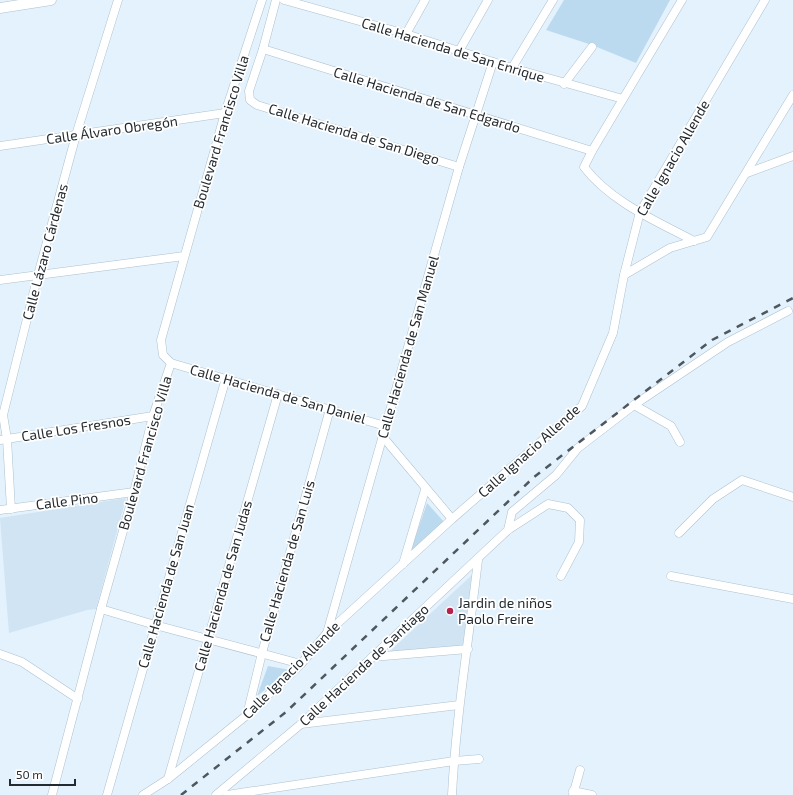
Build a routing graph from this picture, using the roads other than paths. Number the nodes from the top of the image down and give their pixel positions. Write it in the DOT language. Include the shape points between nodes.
graph roads {
  1 [pos="51,0"];
  2 [pos="118,0"];
  3 [pos="262,0"];
  4 [pos="276,0"];
  5 [pos="284,0"];
  6 [pos="425,0"];
  7 [pos="488,0"];
  8 [pos="553,0"];
  9 [pos="682,0"];
  10 [pos="765,0"];
  11 [pos="0,8"];
  12 [pos="406,34"];
  13 [pos="592,47"];
  14 [pos="263,49"];
  15 [pos="459,51"];
  16 [pos="493,62"];
  17 [pos="512,68"];
  18 [pos="564,84"];
  19 [pos="793,95"];
  20 [pos="623,99"];
  21 [pos="250,100"];
  22 [pos="225,113"];
  23 [pos="475,115"];
  24 [pos="76,135"];
  25 [pos="0,146"];
  26 [pos="592,151"];
  27 [pos="793,156"];
  28 [pos="458,167"];
  29 [pos="747,173"];
  30 [pos="640,212"];
  31 [pos="694,241"];
  32 [pos="184,256"];
  33 [pos="38,275"];
  34 [pos="624,275"];
  35 [pos="0,280"];
  36 [pos="788,311"];
  37 [pos="171,363"];
  38 [pos="226,378"];
  39 [pos="278,394"];
  40 [pos="634,405"];
  41 [pos="330,409"];
  42 [pos="153,416"];
  43 [pos="385,426"];
  44 [pos="383,437"];
  45 [pos="3,439"];
  46 [pos="680,442"];
  47 [pos="425,490"];
  48 [pos="134,492"];
  49 [pos="793,497"];
  50 [pos="11,508"];
  51 [pos="0,510"];
  52 [pos="452,519"];
  53 [pos="508,530"];
  54 [pos="679,533"];
  55 [pos="478,560"];
  56 [pos="402,564"];
  57 [pos="561,576"];
  58 [pos="671,576"];
  59 [pos="793,599"];
  60 [pos="101,609"];
  61 [pos="154,625"];
  62 [pos="327,633"];
  63 [pos="208,638"];
  64 [pos="468,649"];
  65 [pos="262,652"];
  66 [pos="0,654"];
  67 [pos="372,658"];
  68 [pos="301,664"];
  69 [pos="78,699"];
  70 [pos="459,705"];
  71 [pos="247,715"];
  72 [pos="301,724"];
  73 [pos="479,759"];
  74 [pos="454,761"];
  75 [pos="580,770"];
  76 [pos="168,780"];
  77 [pos="573,793"];
  78 [pos="52,795"];
  79 [pos="108,795"];
  80 [pos="143,795"];
  81 [pos="216,795"];
  82 [pos="227,795"];
  83 [pos="452,795"];
  84 [pos="592,795"];
  1 -- 11 [label="street"];
  2 -- 24 [label="street, Calle Lázaro Cárdenas"];
  3 -- 22 [label="street, Boulevard Francisco Villa"];
  4 -- 14 [label="street, Boulevard Francisco Villa"];
  5 -- 12 [label="street, Calle Hacienda de San Enrique"];
  6 -- 12 [label="street"];
  7 -- 15 [label="street"];
  8 -- 17 [label="street"];
  9 -- 20 [label="street"];
  10 -- 30 [label="street, Calle Ignacio Allende"];
  12 -- 15 [label="street, Calle Hacienda de San Enrique"];
  13 -- 18 [label="street"];
  14 -- 21 [label="street, Boulevard Francisco Villa" via="249,91"];
  14 -- 23 [label="street, Calle Hacienda de San Edgardo"];
  15 -- 16 [label="street, Calle Hacienda de San Enrique"];
  16 -- 17 [label="street, Calle Hacienda de San Enrique"];
  16 -- 23 [label="street, Calle Hacienda de San Manuel"];
  17 -- 18 [label="street, Calle Hacienda de San Enrique"];
  18 -- 20 [label="street, Calle Hacienda de San Enrique"];
  19 -- 29 [label="street"];
  20 -- 26 [label="street"];
  21 -- 28 [label="street, Calle Hacienda de San Diego" via="257,105"];
  22 -- 24 [label="street, Calle Álvaro Obregón"];
  22 -- 32 [label="street, Boulevard Francisco Villa"];
  23 -- 26 [label="street, Calle Hacienda de San Edgardo"];
  23 -- 28 [label="street, Calle Hacienda de San Manuel"];
  24 -- 25 [label="street, Calle Álvaro Obregón"];
  24 -- 33 [label="street, Calle Lázaro Cárdenas"];
  26 -- 30 [label="street" via="584,167 597,183"];
  27 -- 29 [label="street"];
  28 -- 43 [label="street, Calle Hacienda de San Manuel"];
  29 -- 31 [label="street" via="707,237"];
  30 -- 31 [label="street"];
  30 -- 34 [label="street, Calle Ignacio Allende"];
  31 -- 34 [label="street" via="670,248"];
  32 -- 33 [label="street"];
  32 -- 37 [label="street, Boulevard Francisco Villa" via="161,340 162,355"];
  33 -- 35 [label="street"];
  33 -- 45 [label="street, Calle Lázaro Cárdenas" via="3,415"];
  34 -- 52 [label="street, Calle Ignacio Allende" via="613,333 582,406"];
  36 -- 40 [label="street" via="728,342"];
  37 -- 38 [label="street, Calle Hacienda de San Daniel"];
  37 -- 42 [label="street, Boulevard Francisco Villa"];
  38 -- 39 [label="street, Calle Hacienda de San Daniel"];
  38 -- 61 [label="street, Calle Hacienda de San Juan"];
  39 -- 41 [label="street, Calle Hacienda de San Daniel"];
  39 -- 63 [label="street, Calle Hacienda de San Judas"];
  40 -- 46 [label="street" via="671,426"];
  40 -- 53 [label="street" via="578,448 556,475 512,512"];
  41 -- 43 [label="street, Calle Hacienda de San Daniel"];
  41 -- 65 [label="street, Calle Hacienda de San Luis"];
  42 -- 45 [label="street, Calle Los Fresnos"];
  42 -- 48 [label="street, Boulevard Francisco Villa"];
  43 -- 44 [label="street, Calle Hacienda de San Manuel"];
  44 -- 47 [label="street"];
  44 -- 62 [label="street, Calle Hacienda de San Manuel"];
  45 -- 50 [label="street, Calle Lázaro Cárdenas"];
  47 -- 52 [label="street"];
  47 -- 56 [label="street"];
  48 -- 50 [label="street, Calle Pino"];
  48 -- 60 [label="street, Boulevard Francisco Villa"];
  49 -- 54 [label="street" via="742,480 713,499"];
  50 -- 51 [label="street, Calle Pino"];
  52 -- 56 [label="street, Calle Ignacio Allende"];
  53 -- 55 [label="street, Calle Hacienda de Santiago"];
  53 -- 57 [label="street, Calle Hacienda de Santiago" via="548,504 568,508 580,520 579,542"];
  55 -- 64 [label="street"];
  55 -- 67 [label="street, Calle Hacienda de Santiago"];
  56 -- 62 [label="street, Calle Ignacio Allende"];
  58 -- 59 [label="street"];
  60 -- 61 [label="street"];
  60 -- 69 [label="street, Boulevard Francisco Villa"];
  61 -- 63 [label="street"];
  61 -- 79 [label="street, Calle Hacienda de San Juan"];
  62 -- 68 [label="street, Calle Ignacio Allende"];
  63 -- 65 [label="street"];
  63 -- 76 [label="street, Calle Hacienda de San Judas"];
  64 -- 67 [label="street"];
  64 -- 70 [label="street"];
  65 -- 68 [label="street"];
  65 -- 71 [label="street, Calle Hacienda de San Luis"];
  66 -- 69 [label="street" via="22,662"];
  67 -- 72 [label="street, Calle Hacienda de Santiago"];
  68 -- 71 [label="street, Calle Ignacio Allende"];
  69 -- 78 [label="street, Boulevard Francisco Villa"];
  70 -- 72 [label="street"];
  70 -- 74 [label="street"];
  71 -- 76 [label="street, Calle Ignacio Allende"];
  72 -- 81 [label="street, Calle Hacienda de Santiago"];
  73 -- 74 [label="street"];
  74 -- 82 [label="street"];
  74 -- 83 [label="street"];
  75 -- 77 [label="street"];
  76 -- 80 [label="street, Calle Ignacio Allende"];
  77 -- 84 [label="street"];
}
